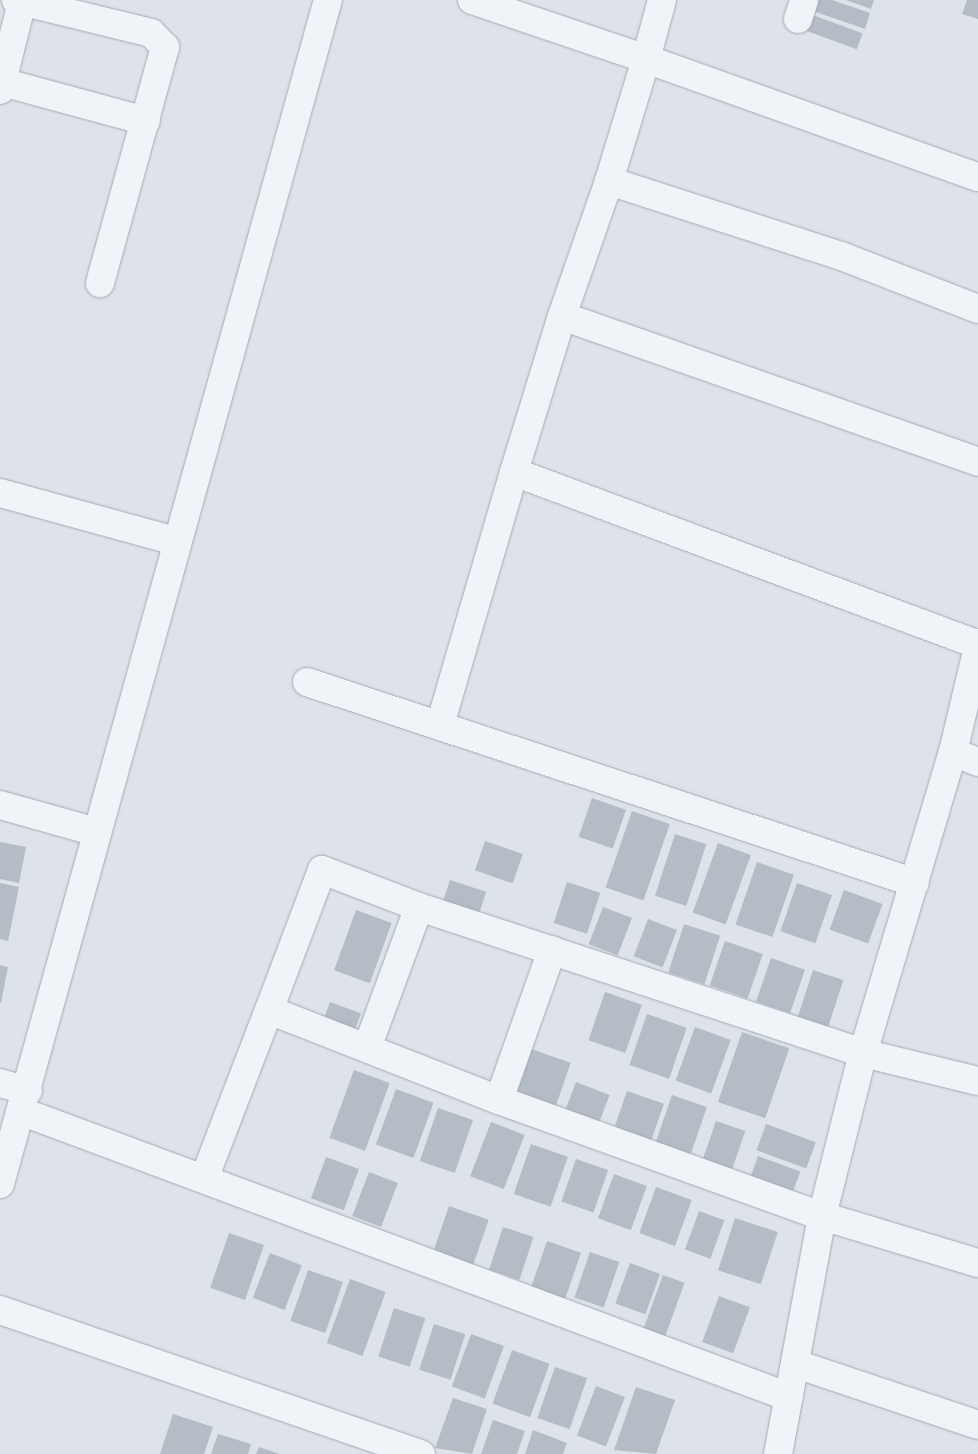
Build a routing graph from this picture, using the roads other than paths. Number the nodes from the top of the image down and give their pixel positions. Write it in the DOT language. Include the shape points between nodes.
graph roads {
  1 [pos="328,0"];
  2 [pos="472,0"];
  3 [pos="662,0"];
  4 [pos="19,1"];
  5 [pos="646,59"];
  6 [pos="1,86"];
  7 [pos="146,121"];
  8 [pos="978,177"];
  9 [pos="609,181"];
  10 [pos="100,282"];
  11 [pos="978,309"];
  12 [pos="562,316"];
  13 [pos="978,462"];
  14 [pos="514,472"];
  15 [pos="0,493"];
  16 [pos="174,541"];
  17 [pos="978,646"];
  18 [pos="307,682"];
  19 [pos="440,725"];
  20 [pos="966,757"];
  21 [pos="0,805"];
  22 [pos="97,832"];
  23 [pos="915,883"];
  24 [pos="418,907"];
  25 [pos="552,950"];
  26 [pos="269,1010"];
  27 [pos="367,1048"];
  28 [pos="863,1053"];
  29 [pos="978,1081"];
  30 [pos="0,1083"];
  31 [pos="499,1100"];
  32 [pos="25,1101"];
  33 [pos="204,1179"];
  34 [pos="0,1184"];
  35 [pos="822,1216"];
  36 [pos="978,1263"];
  37 [pos="0,1310"];
  38 [pos="796,1364"];
  39 [pos="789,1397"];
  40 [pos="978,1425"];
  41 [pos="421,1454"];
  42 [pos="778,1454"];
  1 -- 16 [label="street"];
  2 -- 5 [label="street"];
  3 -- 5 [label="street"];
  4 -- 6 [label="street"];
  4 -- 7 [label="street" via="160,38 164,57"];
  5 -- 8 [label="street"];
  5 -- 9 [label="street"];
  6 -- 7 [label="street"];
  7 -- 10 [label="street"];
  9 -- 11 [label="street" via="844,257"];
  9 -- 12 [label="street"];
  12 -- 13 [label="street"];
  12 -- 14 [label="street"];
  14 -- 17 [label="street"];
  14 -- 19 [label="street"];
  15 -- 16 [label="street"];
  16 -- 22 [label="street"];
  17 -- 20 [label="street"];
  18 -- 19 [label="street"];
  19 -- 23 [label="street"];
  20 -- 23 [label="street"];
  21 -- 22 [label="street"];
  22 -- 32 [label="street"];
  23 -- 28 [label="street"];
  24 -- 25 [label="street"];
  24 -- 26 [label="street" via="322,870"];
  24 -- 27 [label="street"];
  25 -- 28 [label="street"];
  25 -- 31 [label="street"];
  26 -- 27 [label="street"];
  26 -- 33 [label="street"];
  27 -- 31 [label="street"];
  28 -- 29 [label="street"];
  28 -- 35 [label="street"];
  30 -- 32 [label="street"];
  31 -- 35 [label="street"];
  32 -- 33 [label="street"];
  32 -- 34 [label="street"];
  33 -- 39 [label="street"];
  35 -- 36 [label="street"];
  35 -- 38 [label="street"];
  37 -- 41 [label="street"];
  38 -- 39 [label="street"];
  38 -- 40 [label="street"];
  39 -- 42 [label="street"];
}
